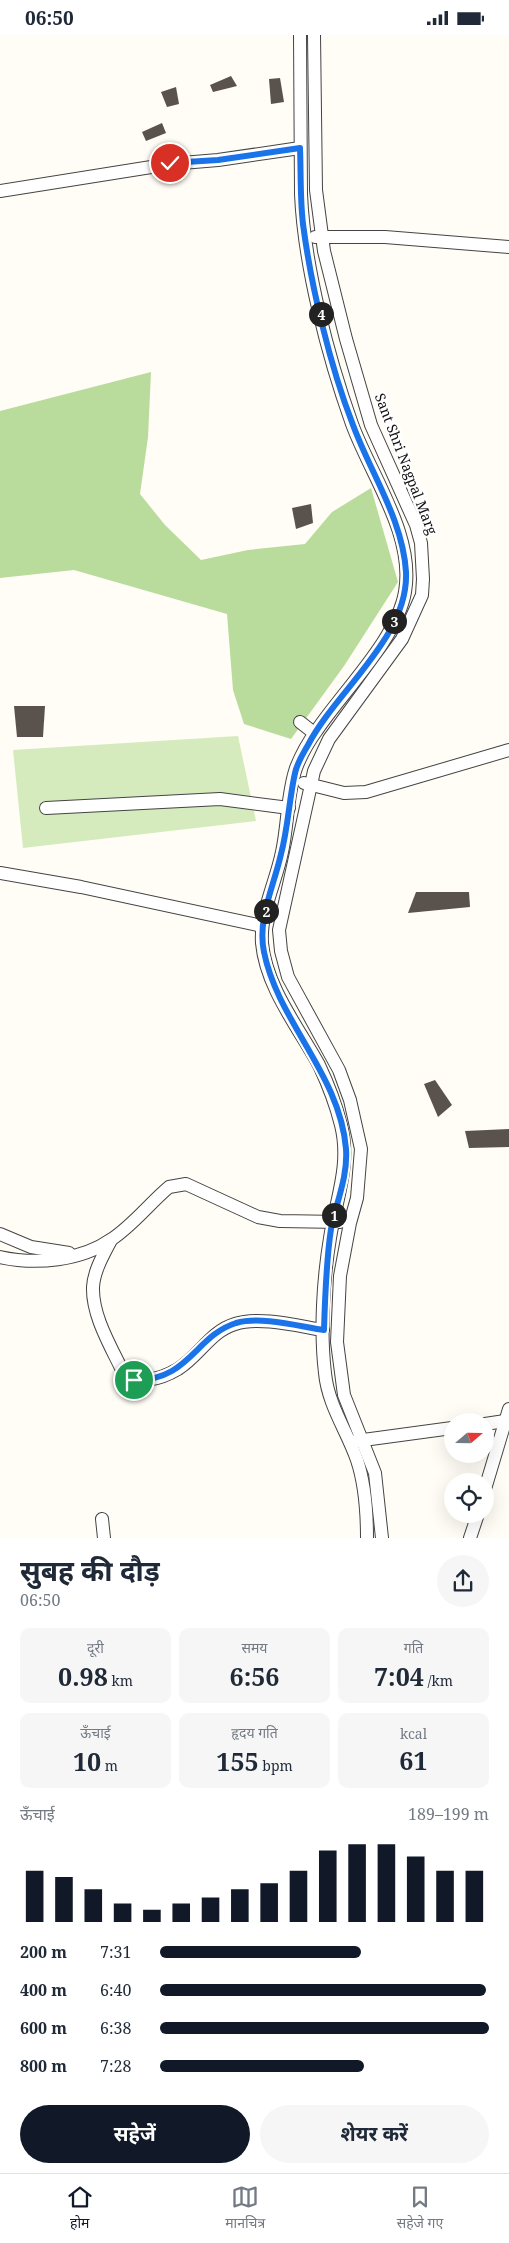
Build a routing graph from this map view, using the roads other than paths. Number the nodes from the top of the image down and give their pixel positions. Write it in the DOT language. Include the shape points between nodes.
graph roads {
  1 [pos="300,35"];
  2 [pos="314,35"];
  3 [pos="300,148"];
  4 [pos="0,191"];
  5 [pos="321,236"];
  6 [pos="305,237"];
  7 [pos="509,247"];
  8 [pos="300,722"];
  9 [pos="314,733"];
  10 [pos="509,750"];
  11 [pos="294,780"];
  12 [pos="310,785"];
  13 [pos="46,808"];
  14 [pos="289,808"];
  15 [pos="0,873"];
  16 [pos="262,926"];
  17 [pos="333,1220"];
  18 [pos="350,1223"];
  19 [pos="0,1234"];
  20 [pos="111,1240"];
  21 [pos="76,1255"];
  22 [pos="0,1257"];
  23 [pos="324,1330"];
  24 [pos="507,1415"];
  25 [pos="494,1420"];
  26 [pos="444,1429"];
  27 [pos="362,1439"];
  28 [pos="349,1442"];
  29 [pos="490,1473"];
  30 [pos="102,1519"];
  31 [pos="475,1523"];
  32 [pos="104,1538"];
  33 [pos="367,1538"];
  34 [pos="382,1538"];
  35 [pos="470,1538"];
  1 -- 3 [label="street"];
  2 -- 5 [label="street, Sant Shri Nagpal Marg" via="316,190"];
  3 -- 4 [label="street" via="218,160 170,163"];
  3 -- 6 [label="street"];
  5 -- 6 [label="street"];
  5 -- 7 [label="street" via="385,237"];
  5 -- 12 [label="street, Sant Shri Nagpal Marg" via="346,339 372,425 416,525 421,543 423,579 422,595 402,639 329,739"];
  6 -- 9 [label="street" via="330,349 352,424 397,526 406,575 401,608 390,630"];
  8 -- 9 [label="street"];
  9 -- 11 [label="street" via="296,767"];
  10 -- 12 [label="street" via="366,792 344,793"];
  11 -- 12 [label="street"];
  11 -- 14 [label="street"];
  12 -- 18 [label="street, Sant Shri Nagpal Marg" via="280,919 279,941 288,977 339,1070 356,1122 361,1149 360,1177"];
  13 -- 14 [label="street" via="220,799"];
  14 -- 16 [label="street" via="282,852"];
  15 -- 16 [label="street"];
  16 -- 17 [label="street" via="264,956 272,977 320,1068 341,1125 346,1150 344,1175"];
  17 -- 18 [label="street"];
  17 -- 20 [label="street" via="268,1220 186,1184 178,1184 162,1193"];
  17 -- 23 [label="street" via="326,1271"];
  18 -- 27 [label="street, Sant Shri Nagpal Marg" via="340,1275 337,1342 344,1395"];
  19 -- 21 [label="street" via="31,1247"];
  20 -- 21 [label="street"];
  20 -- 23 [label="street" via="96,1274 96,1307 122,1370 134,1380 146,1381 178,1369 233,1324 246,1321"];
  21 -- 22 [label="street" via="46,1261"];
  23 -- 28 [label="street" via="326,1386"];
  24 -- 25 [label="street"];
  24 -- 29 [label="street"];
  26 -- 27 [label="street"];
  27 -- 28 [label="street"];
  27 -- 34 [label="street, Sant Shri Nagpal Marg" via="375,1473"];
  28 -- 33 [label="street" via="361,1478"];
  30 -- 32 [label="street"];
  31 -- 35 [label="street"];
}
